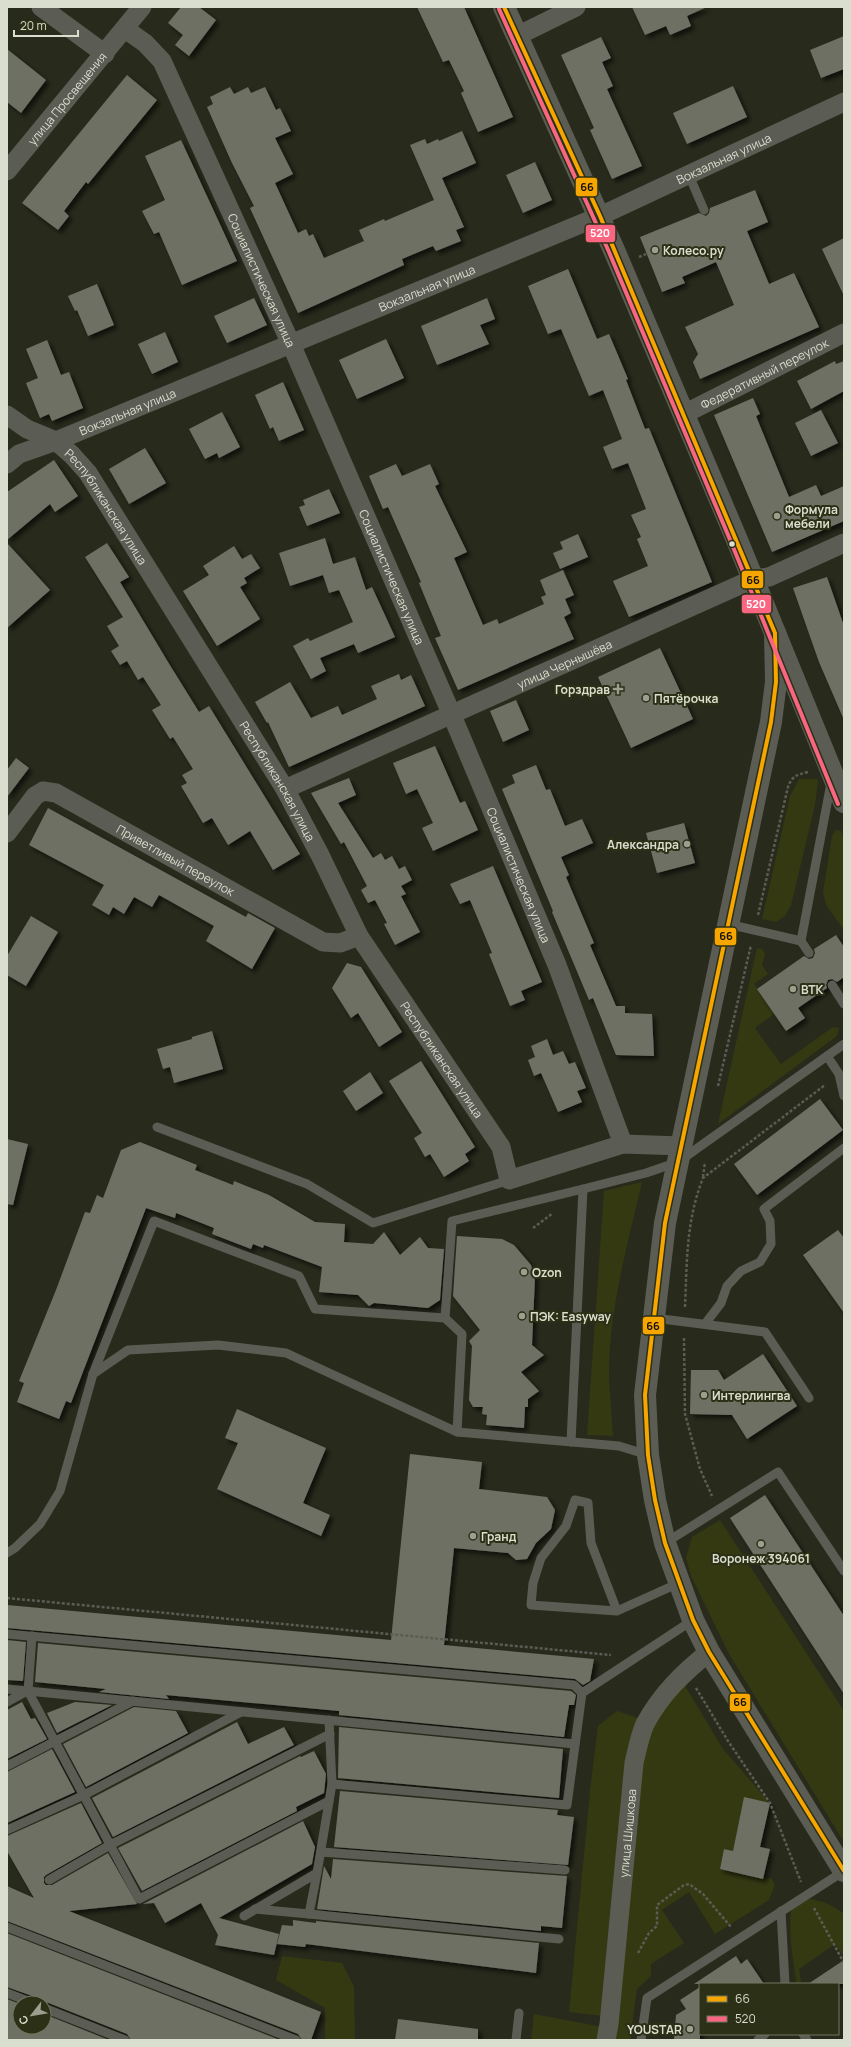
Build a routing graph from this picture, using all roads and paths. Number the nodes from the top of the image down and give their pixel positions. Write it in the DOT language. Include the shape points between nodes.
graph roads {
  1 [pos="41,7"];
  2 [pos="142,7"];
  3 [pos="504,7"];
  4 [pos="576,7"];
  5 [pos="125,29"];
  6 [pos="517,36"];
  7 [pos="105,54"];
  8 [pos="844,102"];
  9 [pos="7,171"];
  10 [pos="688,173"];
  11 [pos="704,210"];
  12 [pos="600,216"];
  13 [pos="844,333"];
  14 [pos="291,344"];
  15 [pos="684,414"];
  16 [pos="7,415"];
  17 [pos="56,441"];
  18 [pos="7,464"];
  19 [pos="844,543"];
  20 [pos="753,578"];
  21 [pos="774,633"];
  22 [pos="452,713"];
  23 [pos="824,772"];
  24 [pos="285,789"];
  25 [pos="844,802"];
  26 [pos="7,833"];
  27 [pos="728,924"];
  28 [pos="755,930"];
  29 [pos="359,936"];
  30 [pos="801,941"];
  31 [pos="809,953"];
  32 [pos="832,985"];
  33 [pos="844,1004"];
  34 [pos="844,1044"];
  35 [pos="827,1056"];
  36 [pos="717,1091"];
  37 [pos="844,1096"];
  38 [pos="157,1127"];
  39 [pos="707,1142"];
  40 [pos="623,1144"];
  41 [pos="844,1148"];
  42 [pos="680,1154"];
  43 [pos="703,1178"];
  44 [pos="509,1180"];
  45 [pos="583,1189"];
  46 [pos="551,1214"];
  47 [pos="533,1228"];
  48 [pos="445,1318"];
  49 [pos="653,1318"];
  50 [pos="705,1324"];
  51 [pos="94,1374"];
  52 [pos="809,1398"];
  53 [pos="457,1432"];
  54 [pos="571,1442"];
  55 [pos="648,1455"];
  56 [pos="665,1543"];
  57 [pos="7,1553"];
  58 [pos="844,1571"];
  59 [pos="679,1583"];
  60 [pos="7,1598"];
  61 [pos="617,1611"];
  62 [pos="693,1620"];
  63 [pos="7,1634"];
  64 [pos="32,1636"];
  65 [pos="709,1652"];
  66 [pos="614,1655"];
  67 [pos="687,1670"];
  68 [pos="7,1689"];
  69 [pos="28,1691"];
  70 [pos="582,1693"];
  71 [pos="133,1701"];
  72 [pos="7,1702"];
  73 [pos="241,1712"];
  74 [pos="329,1720"];
  75 [pos="330,1734"];
  76 [pos="54,1740"];
  77 [pos="575,1744"];
  78 [pos="7,1766"];
  79 [pos="332,1784"];
  80 [pos="84,1795"];
  81 [pos="329,1801"];
  82 [pos="7,1830"];
  83 [pos="110,1845"];
  84 [pos="321,1852"];
  85 [pos="565,1870"];
  86 [pos="844,1871"];
  87 [pos="317,1873"];
  88 [pos="49,1880"];
  89 [pos="806,1895"];
  90 [pos="256,1909"];
  91 [pos="781,1911"];
  92 [pos="309,1914"];
  93 [pos="244,1916"];
  94 [pos="7,1927"];
  95 [pos="559,1939"];
  96 [pos="738,1939"];
  97 [pos="634,1959"];
  98 [pos="844,1963"];
  99 [pos="785,1983"];
  100 [pos="52,2011"];
  101 [pos="519,2013"];
  102 [pos="125,2040"];
  103 [pos="296,2040"];
  104 [pos="516,2040"];
  105 [pos="606,2040"];
  106 [pos="641,2040"];
  1 -- 7 [label="street"];
  2 -- 5 [label="street, улица Просвещения"];
  3 -- 6 [label="main road"];
  4 -- 6 [label="street"];
  5 -- 7 [label="street, улица Просвещения"];
  5 -- 14 [label="street, Социалистическая улица" via="145,43 162,61"];
  6 -- 12 [label="main road"];
  7 -- 9 [label="street, улица Просвещения"];
  8 -- 10 [label="street, Вокзальная улица"];
  10 -- 11 [label="lane"];
  10 -- 12 [label="street, Вокзальная улица"];
  12 -- 14 [label="street, Вокзальная улица"];
  12 -- 15 [label="main road"];
  13 -- 15 [label="street, Федеративный переулок"];
  14 -- 17 [label="street, Вокзальная улица"];
  14 -- 22 [label="street, Социалистическая улица"];
  15 -- 20 [label="main road"];
  16 -- 17 [label="street, Республиканская улица" via="27,429"];
  17 -- 18 [label="street, Вокзальная улица" via="19,454"];
  17 -- 24 [label="street, Республиканская улица" via="88,473"];
  19 -- 20 [label="street, улица Чернышёва" via="769,576"];
  20 -- 21 [label="main road"];
  20 -- 22 [label="street, улица Чернышёва"];
  21 -- 23 [label="main road"];
  21 -- 27 [label="main road" via="776,682 771,722"];
  22 -- 24 [label="street, улица Чернышёва"];
  22 -- 40 [label="street, Социалистическая улица" via="557,965"];
  23 -- 25 [label="main road"];
  23 -- 28 [label="path" via="796,775 791,778"];
  23 -- 30 [label="lane"];
  24 -- 29 [label="street, Республиканская улица"];
  26 -- 29 [label="street, Приветливый переулок" via="35,796 43,791 56,793 323,942 340,943"];
  27 -- 28 [label="lane"];
  27 -- 42 [label="main road"];
  28 -- 30 [label="lane"];
  28 -- 36 [label="path"];
  29 -- 44 [label="street, Республиканская улица" via="501,1147"];
  30 -- 31 [label="lane"];
  32 -- 33 [label="lane"];
  34 -- 35 [label="lane"];
  35 -- 37 [label="lane" via="839,1074"];
  35 -- 39 [label="lane"];
  38 -- 44 [label="lane" via="307,1184 373,1223"];
  39 -- 42 [label="lane"];
  39 -- 43 [label="path"];
  40 -- 42 [label="street"];
  40 -- 44 [label="street"];
  41 -- 50 [label="lane" via="764,1209 770,1221 770,1244 760,1262 741,1272 727,1286 721,1303"];
  42 -- 45 [label="lane" via="646,1172"];
  42 -- 49 [label="main road" via="665,1223"];
  45 -- 48 [label="lane" via="452,1221"];
  45 -- 54 [label="lane"];
  46 -- 47 [label="path"];
  48 -- 51 [label="lane" via="315,1309 299,1276 154,1221"];
  48 -- 53 [label="lane" via="462,1334"];
  49 -- 50 [label="lane"];
  49 -- 55 [label="main road" via="645,1395"];
  50 -- 52 [label="lane" via="765,1332"];
  51 -- 53 [label="lane" via="128,1350 218,1345 286,1353"];
  51 -- 57 [label="lane" via="60,1491 40,1524"];
  53 -- 54 [label="lane"];
  54 -- 55 [label="lane" via="619,1446"];
  55 -- 56 [label="main road"];
  56 -- 58 [label="lane" via="778,1472"];
  56 -- 59 [label="main road"];
  59 -- 61 [label="lane"];
  59 -- 62 [label="main road"];
  60 -- 66 [label="path"];
  61 -- 61 [label="lane" via="531,1605 533,1583 541,1558 566,1526 575,1500 588,1503 592,1543"];
  62 -- 65 [label="main road"];
  62 -- 70 [label="lane"];
  63 -- 64 [label="lane"];
  64 -- 69 [label="lane"];
  64 -- 70 [label="lane" via="574,1685"];
  65 -- 67 [label="street, улица Шишкова"];
  65 -- 86 [label="main road"];
  67 -- 89 [label="path" via="728,1742 770,1802"];
  67 -- 105 [label="street, улица Шишкова" via="665,1691 645,1725 634,1763"];
  68 -- 69 [label="lane"];
  69 -- 71 [label="lane"];
  69 -- 72 [label="lane"];
  69 -- 76 [label="lane"];
  70 -- 77 [label="lane"];
  71 -- 73 [label="lane"];
  71 -- 76 [label="lane"];
  73 -- 74 [label="lane"];
  73 -- 80 [label="lane"];
  74 -- 75 [label="lane"];
  74 -- 77 [label="lane"];
  75 -- 79 [label="lane"];
  75 -- 83 [label="lane"];
  76 -- 78 [label="lane"];
  76 -- 80 [label="lane"];
  77 -- 79 [label="lane" via="567,1805"];
  79 -- 81 [label="lane"];
  80 -- 82 [label="lane"];
  80 -- 83 [label="lane"];
  81 -- 83 [label="lane" via="139,1899"];
  81 -- 84 [label="lane"];
  83 -- 88 [label="lane"];
  84 -- 85 [label="lane"];
  84 -- 87 [label="lane"];
  86 -- 89 [label="lane"];
  87 -- 90 [label="lane"];
  87 -- 92 [label="lane"];
  89 -- 91 [label="lane"];
  89 -- 98 [label="path"];
  90 -- 92 [label="lane"];
  90 -- 93 [label="lane"];
  91 -- 96 [label="lane"];
  91 -- 99 [label="lane"];
  92 -- 95 [label="lane"];
  94 -- 103 [label="lane"];
  96 -- 97 [label="path" via="712,1903 689,1884 657,1905 656,1926"];
  96 -- 106 [label="lane" via="647,1998"];
  100 -- 102 [label="lane"];
  101 -- 104 [label="lane"];
}
